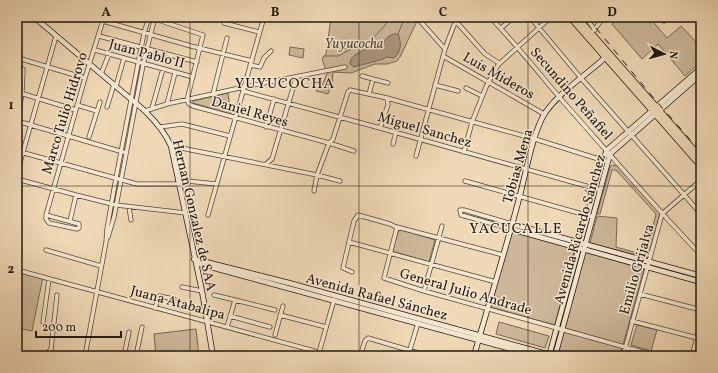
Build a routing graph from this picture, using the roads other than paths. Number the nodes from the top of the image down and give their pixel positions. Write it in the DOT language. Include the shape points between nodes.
graph roads {
  1 [pos="34,17"];
  2 [pos="149,17"];
  3 [pos="264,17"];
  4 [pos="421,17"];
  5 [pos="452,17"];
  6 [pos="463,17"];
  7 [pos="490,17"];
  8 [pos="514,17"];
  9 [pos="530,17"];
  10 [pos="551,17"];
  11 [pos="570,17"];
  12 [pos="577,17"];
  13 [pos="585,17"];
  14 [pos="604,17"];
  15 [pos="659,17"];
  16 [pos="667,17"];
  17 [pos="154,18"];
  18 [pos="104,19"];
  19 [pos="224,23"];
  20 [pos="457,23"];
  21 [pos="501,28"];
  22 [pos="539,28"];
  23 [pos="259,32"];
  24 [pos="593,32"];
  25 [pos="144,33"];
  26 [pos="150,35"];
  27 [pos="56,36"];
  28 [pos="99,36"];
  29 [pos="227,38"];
  30 [pos="142,47"];
  31 [pos="518,47"];
  32 [pos="200,48"];
  33 [pos="147,49"];
  34 [pos="445,49"];
  35 [pos="95,50"];
  36 [pos="271,51"];
  37 [pos="109,54"];
  38 [pos="223,54"];
  39 [pos="443,56"];
  40 [pos="607,56"];
  41 [pos="18,58"];
  42 [pos="124,58"];
  43 [pos="197,62"];
  44 [pos="139,63"];
  45 [pos="251,63"];
  46 [pos="499,63"];
  47 [pos="89,64"];
  48 [pos="143,65"];
  49 [pos="47,66"];
  50 [pos="345,67"];
  51 [pos="701,68"];
  52 [pos="23,69"];
  53 [pos="163,69"];
  54 [pos="175,73"];
  55 [pos="101,74"];
  56 [pos="701,74"];
  57 [pos="362,76"];
  58 [pos="193,77"];
  59 [pos="85,78"];
  60 [pos="296,78"];
  61 [pos="581,78"];
  62 [pos="373,79"];
  63 [pos="489,81"];
  64 [pos="388,83"];
  65 [pos="115,85"];
  66 [pos="435,85"];
  67 [pos="466,88"];
  68 [pos="244,89"];
  69 [pos="458,91"];
  70 [pos="17,92"];
  71 [pos="22,93"];
  72 [pos="213,94"];
  73 [pos="369,94"];
  74 [pos="482,96"];
  75 [pos="560,97"];
  76 [pos="38,98"];
  77 [pos="387,98"];
  78 [pos="274,99"];
  79 [pos="187,100"];
  80 [pos="100,102"];
  81 [pos="134,102"];
  82 [pos="289,103"];
  83 [pos="167,104"];
  84 [pos="77,106"];
  85 [pos="106,107"];
  86 [pos="152,108"];
  87 [pos="18,110"];
  88 [pos="76,110"];
  89 [pos="428,110"];
  90 [pos="97,111"];
  91 [pos="145,111"];
  92 [pos="655,111"];
  93 [pos="544,114"];
  94 [pos="340,117"];
  95 [pos="235,118"];
  96 [pos="17,121"];
  97 [pos="472,122"];
  98 [pos="30,125"];
  99 [pos="160,127"];
  100 [pos="266,127"];
  101 [pos="380,128"];
  102 [pos="281,131"];
  103 [pos="396,132"];
  104 [pos="630,133"];
  105 [pos="68,136"];
  106 [pos="230,136"];
  107 [pos="89,137"];
  108 [pos="420,139"];
  109 [pos="534,139"];
  110 [pos="329,143"];
  111 [pos="393,144"];
  112 [pos="171,146"];
  113 [pos="17,151"];
  114 [pos="354,151"];
  115 [pos="23,152"];
  116 [pos="124,152"];
  117 [pos="464,152"];
  118 [pos="609,152"];
  119 [pos="416,156"];
  120 [pos="224,157"];
  121 [pos="701,158"];
  122 [pos="606,161"];
  123 [pos="61,163"];
  124 [pos="265,164"];
  125 [pos="701,166"];
  126 [pos="527,169"];
  127 [pos="17,173"];
  128 [pos="317,175"];
  129 [pos="17,179"];
  130 [pos="118,179"];
  131 [pos="701,180"];
  132 [pos="340,181"];
  133 [pos="465,181"];
  134 [pos="179,182"];
  135 [pos="216,184"];
  136 [pos="53,188"];
  137 [pos="598,190"];
  138 [pos="314,191"];
  139 [pos="76,195"];
  140 [pos="684,195"];
  141 [pos="520,197"];
  142 [pos="114,205"];
  143 [pos="129,207"];
  144 [pos="186,213"];
  145 [pos="662,214"];
  146 [pos="701,214"];
  147 [pos="46,215"];
  148 [pos="208,215"];
  149 [pos="590,216"];
  150 [pos="131,220"];
  151 [pos="70,221"];
  152 [pos="442,226"];
  153 [pos="511,226"];
  154 [pos="396,228"];
  155 [pos="438,238"];
  156 [pos="349,242"];
  157 [pos="582,246"];
  158 [pos="46,250"];
  159 [pos="390,253"];
  160 [pos="701,255"];
  161 [pos="503,256"];
  162 [pos="195,261"];
  163 [pos="648,264"];
  164 [pos="431,265"];
  165 [pos="101,266"];
  166 [pos="17,270"];
  167 [pos="352,272"];
  168 [pos="701,276"];
  169 [pos="49,279"];
  170 [pos="496,282"];
  171 [pos="701,282"];
  172 [pos="182,287"];
  173 [pos="97,291"];
  174 [pos="424,291"];
  175 [pos="202,292"];
  176 [pos="640,294"];
  177 [pos="57,295"];
  178 [pos="214,295"];
  179 [pos="174,299"];
  180 [pos="235,300"];
  181 [pos="334,300"];
  182 [pos="283,306"];
  183 [pos="155,308"];
  184 [pos="488,308"];
  185 [pos="275,310"];
  186 [pos="701,310"];
  187 [pos="280,314"];
  188 [pos="230,316"];
  189 [pos="632,321"];
  190 [pos="43,322"];
  191 [pos="207,322"];
  192 [pos="418,323"];
  193 [pos="701,323"];
  194 [pos="434,325"];
  195 [pos="142,327"];
  196 [pos="227,327"];
  197 [pos="326,327"];
  198 [pos="270,328"];
  199 [pos="560,328"];
  200 [pos="129,332"];
  201 [pos="275,335"];
  202 [pos="480,338"];
  203 [pos="699,338"];
  204 [pos="625,347"];
  205 [pos="410,351"];
  206 [pos="213,354"];
  207 [pos="318,354"];
  208 [pos="45,356"];
  209 [pos="85,356"];
  210 [pos="124,356"];
  211 [pos="136,356"];
  212 [pos="224,356"];
  213 [pos="333,356"];
  214 [pos="360,356"];
  215 [pos="408,356"];
  216 [pos="429,356"];
  217 [pos="474,356"];
  218 [pos="537,356"];
  219 [pos="552,356"];
  220 [pos="623,356"];
  221 [pos="657,356"];
  222 [pos="692,356"];
  1 -- 27 [label="street, Hernan Gonzalez de SAA"];
  2 -- 17 [label="street"];
  2 -- 25 [label="street"];
  3 -- 23 [label="street"];
  4 -- 34 [label="street, Luis Mideros" via="420,21"];
  5 -- 20 [label="street"];
  6 -- 20 [label="street"];
  7 -- 21 [label="street, Secundino Peñafiel"];
  8 -- 21 [label="street"];
  9 -- 22 [label="street"];
  10 -- 22 [label="street"];
  11 -- 40 [label="main road"];
  12 -- 24 [label="main road"];
  13 -- 24 [label="street"];
  14 -- 24 [label="street"];
  15 -- 16 [label="street" via="664,21"];
  17 -- 26 [label="street"];
  17 -- 32 [label="street" via="202,34 204,37"];
  18 -- 25 [label="street"];
  18 -- 28 [label="street, Marco Tulio Hidrovo"];
  19 -- 23 [label="street"];
  20 -- 34 [label="street"];
  20 -- 46 [label="street" via="485,54"];
  21 -- 31 [label="street, Secundino Peñafiel"];
  22 -- 31 [label="street"];
  22 -- 61 [label="street"];
  23 -- 45 [label="street"];
  24 -- 40 [label="main road"];
  25 -- 26 [label="street"];
  25 -- 30 [label="street"];
  26 -- 32 [label="street"];
  26 -- 33 [label="street"];
  27 -- 47 [label="street, Hernan Gonzalez de SAA"];
  27 -- 49 [label="street"];
  28 -- 30 [label="street"];
  28 -- 35 [label="street, Marco Tulio Hidrovo"];
  29 -- 38 [label="street"];
  30 -- 33 [label="street"];
  30 -- 44 [label="street"];
  31 -- 46 [label="street"];
  31 -- 75 [label="street, Secundino Peñafiel"];
  32 -- 38 [label="street"];
  32 -- 43 [label="street"];
  33 -- 43 [label="street"];
  33 -- 48 [label="street"];
  34 -- 39 [label="street"];
  35 -- 37 [label="street, Juan Pablo II"];
  35 -- 47 [label="street, Marco Tulio Hidrovo"];
  36 -- 45 [label="street" via="260,67"];
  37 -- 42 [label="street, Juan Pablo II"];
  37 -- 55 [label="street"];
  38 -- 45 [label="street"];
  38 -- 72 [label="street"];
  39 -- 63 [label="street, Luis Mideros"];
  39 -- 66 [label="street"];
  40 -- 61 [label="street, Tobias Mena"];
  40 -- 92 [label="main road"];
  41 -- 49 [label="street"];
  42 -- 44 [label="street, Juan Pablo II"];
  42 -- 65 [label="street"];
  43 -- 58 [label="street"];
  44 -- 48 [label="street, Juan Pablo II"];
  44 -- 81 [label="street"];
  45 -- 68 [label="street"];
  46 -- 63 [label="street"];
  47 -- 55 [label="street, Hernan Gonzalez de SAA"];
  47 -- 59 [label="street, Marco Tulio Hidrovo"];
  48 -- 53 [label="street, Juan Pablo II"];
  48 -- 81 [label="street"];
  49 -- 59 [label="street"];
  49 -- 76 [label="street"];
  50 -- 60 [label="street"];
  51 -- 92 [label="street, Avenida Ricardo Sánchez"];
  52 -- 71 [label="street"];
  53 -- 54 [label="street, Juan Pablo II"];
  53 -- 86 [label="street"];
  54 -- 58 [label="street, Juan Pablo II"];
  54 -- 83 [label="street"];
  55 -- 65 [label="street, Hernan Gonzalez de SAA"];
  56 -- 92 [label="street, Avenida Ricardo Sánchez"];
  57 -- 62 [label="street"];
  58 -- 79 [label="street"];
  59 -- 84 [label="street, Marco Tulio Hidrovo"];
  60 -- 68 [label="street"];
  60 -- 82 [label="street"];
  61 -- 75 [label="street, Tobias Mena"];
  61 -- 104 [label="street"];
  62 -- 64 [label="street"];
  62 -- 73 [label="street"];
  63 -- 74 [label="street"];
  63 -- 93 [label="street, Luis Mideros"];
  65 -- 81 [label="street, Hernan Gonzalez de SAA"];
  65 -- 85 [label="street"];
  66 -- 69 [label="street"];
  66 -- 89 [label="street"];
  67 -- 74 [label="street"];
  68 -- 72 [label="street"];
  68 -- 78 [label="street, Miguel Sanchez"];
  68 -- 95 [label="street"];
  70 -- 71 [label="street"];
  71 -- 76 [label="street"];
  71 -- 87 [label="street"];
  72 -- 79 [label="street"];
  73 -- 77 [label="street"];
  73 -- 94 [label="street" via="350,90"];
  74 -- 97 [label="street"];
  75 -- 93 [label="street, Tobias Mena"];
  75 -- 118 [label="street, Secundino Peñafiel"];
  76 -- 88 [label="street"];
  76 -- 98 [label="street"];
  77 -- 89 [label="street"];
  77 -- 101 [label="street" via="388,105"];
  78 -- 82 [label="street, Miguel Sanchez"];
  78 -- 100 [label="street"];
  79 -- 83 [label="street"];
  79 -- 95 [label="street, Daniel Reyes" via="192,106"];
  80 -- 90 [label="street"];
  81 -- 91 [label="street, Hernan Gonzalez de SAA"];
  81 -- 116 [label="street"];
  82 -- 94 [label="street, Miguel Sanchez"];
  82 -- 102 [label="street"];
  83 -- 86 [label="street"];
  84 -- 88 [label="street, Marco Tulio Hidrovo"];
  84 -- 90 [label="street"];
  86 -- 91 [label="street"];
  88 -- 105 [label="street, Marco Tulio Hidrovo"];
  89 -- 97 [label="street"];
  89 -- 108 [label="street"];
  90 -- 107 [label="street"];
  91 -- 99 [label="street, Hernan Gonzalez de SAA"];
  92 -- 104 [label="street, Avenida Ricardo Sánchez"];
  92 -- 121 [label="main road"];
  92 -- 125 [label="main road"];
  93 -- 109 [label="street, Tobias Mena"];
  94 -- 101 [label="street, Miguel Sanchez"];
  94 -- 110 [label="street" via="333,139"];
  95 -- 100 [label="street, Daniel Reyes"];
  95 -- 106 [label="street"];
  96 -- 98 [label="street"];
  97 -- 109 [label="street"];
  97 -- 117 [label="street"];
  98 -- 105 [label="street"];
  98 -- 115 [label="street"];
  99 -- 106 [label="street" via="182,124"];
  99 -- 112 [label="street, Hernan Gonzalez de SAA"];
  100 -- 102 [label="street, Daniel Reyes"];
  101 -- 103 [label="street, Miguel Sanchez"];
  102 -- 110 [label="street, Daniel Reyes"];
  102 -- 124 [label="street" via="272,160"];
  103 -- 108 [label="street, Miguel Sanchez"];
  103 -- 111 [label="street"];
  104 -- 118 [label="street, Avenida Ricardo Sánchez"];
  104 -- 140 [label="street"];
  105 -- 116 [label="street"];
  105 -- 123 [label="street, Marco Tulio Hidrovo"];
  106 -- 120 [label="street"];
  108 -- 117 [label="street, Miguel Sanchez"];
  108 -- 119 [label="street"];
  109 -- 122 [label="street"];
  109 -- 126 [label="street, Tobias Mena"];
  110 -- 114 [label="street, Daniel Reyes"];
  110 -- 128 [label="street"];
  112 -- 120 [label="street"];
  112 -- 134 [label="street, Hernan Gonzalez de SAA"];
  113 -- 115 [label="street"];
  115 -- 123 [label="street"];
  115 -- 127 [label="street"];
  116 -- 130 [label="street"];
  117 -- 126 [label="street, Miguel Sanchez"];
  118 -- 122 [label="street, Avenida Ricardo Sánchez"];
  118 -- 145 [label="street, Secundino Peñafiel"];
  120 -- 124 [label="street"];
  120 -- 135 [label="street"];
  122 -- 137 [label="street, Avenida Ricardo Sánchez"];
  123 -- 130 [label="street"];
  123 -- 136 [label="street, Marco Tulio Hidrovo"];
  124 -- 128 [label="street"];
  126 -- 137 [label="street, Miguel Sanchez"];
  126 -- 141 [label="street, Tobias Mena"];
  128 -- 132 [label="street"];
  128 -- 138 [label="street"];
  129 -- 136 [label="street"];
  130 -- 134 [label="street" via="137,184"];
  130 -- 142 [label="street"];
  131 -- 140 [label="street, Emilio Grijalva"];
  133 -- 141 [label="street"];
  134 -- 135 [label="street"];
  134 -- 144 [label="street, Hernan Gonzalez de SAA"];
  135 -- 148 [label="street"];
  136 -- 139 [label="street"];
  136 -- 147 [label="street, Marco Tulio Hidrovo"];
  137 -- 149 [label="street, Avenida Ricardo Sánchez"];
  139 -- 142 [label="street"];
  139 -- 151 [label="street"];
  140 -- 145 [label="street, Emilio Grijalva"];
  140 -- 146 [label="street"];
  141 -- 149 [label="street"];
  141 -- 153 [label="street, Tobias Mena"];
  142 -- 143 [label="street"];
  142 -- 165 [label="street" via="111,229"];
  143 -- 144 [label="street"];
  143 -- 150 [label="street"];
  144 -- 162 [label="street, Hernan Gonzalez de SAA"];
  145 -- 160 [label="street, Secundino Peñafiel"];
  145 -- 163 [label="street, Emilio Grijalva"];
  147 -- 151 [label="street"];
  147 -- 151 [label="street" via="49,222 79,228 79,224"];
  149 -- 157 [label="street, Avenida Ricardo Sánchez"];
  152 -- 155 [label="street"];
  153 -- 153 [label="street" via="464,210 460,210 461,215"];
  153 -- 157 [label="street"];
  153 -- 161 [label="street, Tobias Mena"];
  154 -- 155 [label="street"];
  154 -- 156 [label="street" via="358,215"];
  154 -- 159 [label="street"];
  155 -- 161 [label="street"];
  155 -- 164 [label="street"];
  156 -- 159 [label="street"];
  156 -- 167 [label="street" via="343,268"];
  157 -- 163 [label="street"];
  157 -- 199 [label="street, Avenida Ricardo Sánchez"];
  158 -- 165 [label="street"];
  159 -- 164 [label="street"];
  159 -- 174 [label="street, General Julio Andrade" via="385,279"];
  161 -- 170 [label="street, Tobias Mena"];
  162 -- 175 [label="street, Hernan Gonzalez de SAA"];
  162 -- 181 [label="street, Avenida Rafael Sánchez"];
  162 -- 194 [label="street, Avenida Rafael Sánchez"];
  163 -- 168 [label="street"];
  163 -- 171 [label="street"];
  163 -- 176 [label="street, Emilio Grijalva"];
  164 -- 170 [label="street"];
  164 -- 174 [label="street"];
  165 -- 173 [label="street"];
  166 -- 169 [label="street, Juana Atabalipa"];
  169 -- 173 [label="street, Juana Atabalipa"];
  169 -- 190 [label="street"];
  170 -- 184 [label="street, Tobias Mena"];
  172 -- 175 [label="street"];
  173 -- 183 [label="street, Juana Atabalipa"];
  173 -- 209 [label="street"];
  174 -- 184 [label="street, General Julio Andrade"];
  175 -- 191 [label="street, Hernan Gonzalez de SAA"];
  176 -- 186 [label="street"];
  176 -- 189 [label="street, Emilio Grijalva"];
  177 -- 208 [label="street" via="51,349"];
  178 -- 180 [label="street"];
  179 -- 183 [label="street" via="159,296"];
  180 -- 185 [label="street"];
  180 -- 188 [label="street"];
  181 -- 192 [label="street, Avenida Rafael Sánchez"];
  181 -- 197 [label="street"];
  182 -- 187 [label="street"];
  183 -- 191 [label="street, Juana Atabalipa"];
  184 -- 199 [label="street, General Julio Andrade"];
  184 -- 202 [label="street, Tobias Mena"];
  187 -- 197 [label="street"];
  187 -- 201 [label="street"];
  188 -- 196 [label="street"];
  188 -- 198 [label="street"];
  189 -- 203 [label="street"];
  189 -- 204 [label="street, Emilio Grijalva"];
  191 -- 196 [label="street, Juana Atabalipa"];
  191 -- 206 [label="street, Hernan Gonzalez de SAA"];
  192 -- 194 [label="street, Avenida Rafael Sánchez"];
  192 -- 205 [label="street"];
  193 -- 203 [label="street"];
  194 -- 202 [label="street, Avenida Rafael Sánchez"];
  195 -- 211 [label="street"];
  196 -- 207 [label="street, Juana Atabalipa"];
  197 -- 207 [label="street"];
  199 -- 204 [label="street, General Julio Andrade"];
  199 -- 219 [label="street, Avenida Ricardo Sánchez"];
  200 -- 210 [label="street"];
  202 -- 217 [label="street, Tobias Mena"];
  202 -- 218 [label="street, Avenida Rafael Sánchez"];
  202 -- 219 [label="street, Avenida Rafael Sánchez"];
  203 -- 222 [label="street"];
  204 -- 220 [label="street, Emilio Grijalva"];
  204 -- 221 [label="street, General Julio Andrade"];
  205 -- 214 [label="street" via="368,338"];
  205 -- 215 [label="street"];
  205 -- 216 [label="street"];
  206 -- 212 [label="street"];
  207 -- 213 [label="street, Juana Atabalipa"];
}
